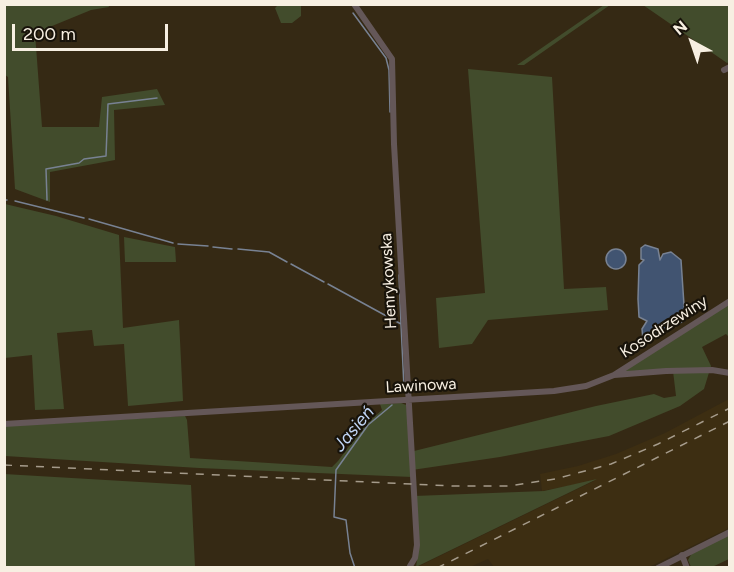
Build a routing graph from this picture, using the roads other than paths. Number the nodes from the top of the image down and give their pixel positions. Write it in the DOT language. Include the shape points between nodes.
graph roads {
  1 [pos="354,4"];
  2 [pos="729,301"];
  3 [pos="729,373"];
  4 [pos="614,375"];
  5 [pos="409,400"];
  6 [pos="4,424"];
  7 [pos="729,532"];
  8 [pos="682,555"];
  9 [pos="410,566"];
  10 [pos="658,567"];
  11 [pos="687,567"];
  1 -- 5 [label="street, Henrykowska" via="392,59"];
  2 -- 4 [label="street, Kosodrzewiny"];
  3 -- 4 [label="street, Lawinowa" via="704,369"];
  4 -- 5 [label="street, Lawinowa" via="586,386 554,391"];
  5 -- 6 [label="street, Lawinowa"];
  5 -- 9 [label="street, Henrykowska" via="417,545 416,558"];
  7 -- 8 [label="street"];
  8 -- 10 [label="street"];
  8 -- 11 [label="street"];
}
